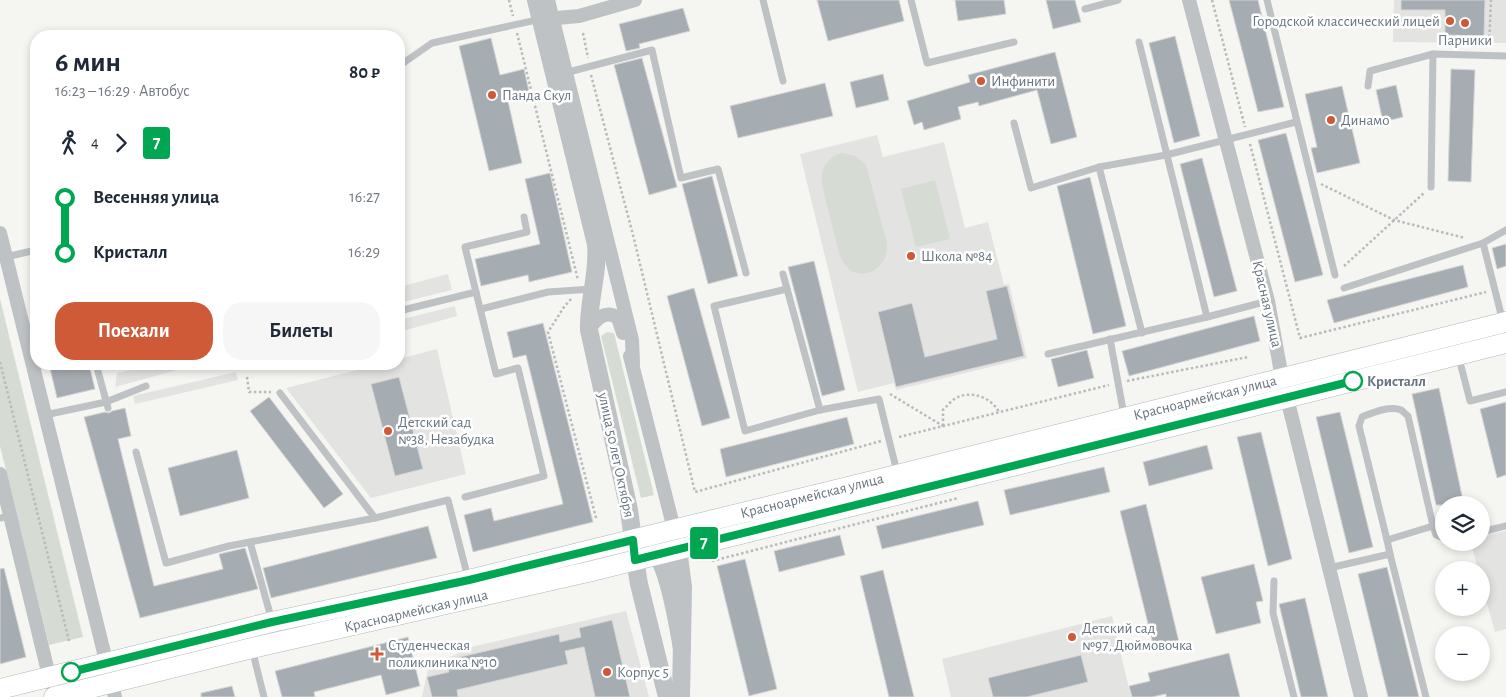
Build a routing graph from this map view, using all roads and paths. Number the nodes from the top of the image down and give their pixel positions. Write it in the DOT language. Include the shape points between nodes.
graph roads {
  1 [pos="509,0"];
  2 [pos="536,0"];
  3 [pos="548,0"];
  4 [pos="635,0"];
  5 [pos="763,0"];
  6 [pos="911,0"];
  7 [pos="1118,0"];
  8 [pos="1189,0"];
  9 [pos="1212,0"];
  10 [pos="1267,0"];
  11 [pos="1492,0"];
  12 [pos="1086,9"];
  13 [pos="547,19"];
  14 [pos="515,24"];
  15 [pos="583,33"];
  16 [pos="1014,42"];
  17 [pos="1139,42"];
  18 [pos="1433,54"];
  19 [pos="1488,56"];
  20 [pos="1506,56"];
  21 [pos="405,62"];
  22 [pos="590,67"];
  23 [pos="561,74"];
  24 [pos="783,81"];
  25 [pos="1368,86"];
  26 [pos="1296,122"];
  27 [pos="1014,123"];
  28 [pos="1247,133"];
  29 [pos="1226,139"];
  30 [pos="1166,155"];
  31 [pos="1099,167"];
  32 [pos="1311,179"];
  33 [pos="1431,187"];
  34 [pos="524,217"];
  35 [pos="1394,220"];
  36 [pos="1506,230"];
  37 [pos="0,234"];
  38 [pos="1484,243"];
  39 [pos="30,251"];
  40 [pos="6,257"];
  41 [pos="1344,266"];
  42 [pos="746,274"];
  43 [pos="782,274"];
  44 [pos="1335,275"];
  45 [pos="1344,288"];
  46 [pos="586,289"];
  47 [pos="787,289"];
  48 [pos="1495,290"];
  49 [pos="476,292"];
  50 [pos="1268,301"];
  51 [pos="481,309"];
  52 [pos="405,310"];
  53 [pos="1207,317"];
  54 [pos="1505,322"];
  55 [pos="589,330"];
  56 [pos="1142,333"];
  57 [pos="1110,339"];
  58 [pos="1506,342"];
  59 [pos="30,354"];
  60 [pos="1048,354"];
  61 [pos="1458,354"];
  62 [pos="1248,357"];
  63 [pos="0,362"];
  64 [pos="633,363"];
  65 [pos="34,370"];
  66 [pos="98,370"];
  67 [pos="247,377"];
  68 [pos="1282,378"];
  69 [pos="1117,383"];
  70 [pos="146,386"];
  71 [pos="1506,392"];
  72 [pos="280,393"];
  73 [pos="890,394"];
  74 [pos="1287,398"];
  75 [pos="107,405"];
  76 [pos="820,410"];
  77 [pos="999,412"];
  78 [pos="45,415"];
  79 [pos="1125,418"];
  80 [pos="943,426"];
  81 [pos="888,439"];
  82 [pos="136,452"];
  83 [pos="0,474"];
  84 [pos="898,475"];
  85 [pos="465,497"];
  86 [pos="5,517"];
  87 [pos="375,518"];
  88 [pos="596,518"];
  89 [pos="1433,526"];
  90 [pos="1506,526"];
  91 [pos="674,529"];
  92 [pos="1490,530"];
  93 [pos="1435,532"];
  94 [pos="633,540"];
  95 [pos="1388,540"];
  96 [pos="250,542"];
  97 [pos="678,549"];
  98 [pos="1390,554"];
  99 [pos="657,555"];
  100 [pos="635,560"];
  101 [pos="1330,568"];
  102 [pos="469,580"];
  103 [pos="1274,581"];
  104 [pos="272,622"];
  105 [pos="69,641"];
  106 [pos="252,648"];
  107 [pos="682,649"];
  108 [pos="105,663"];
  109 [pos="50,677"];
  110 [pos="0,689"];
  111 [pos="113,690"];
  112 [pos="54,697"];
  113 [pos="264,697"];
  114 [pos="667,697"];
  115 [pos="681,697"];
  116 [pos="1294,697"];
  117 [pos="1361,697"];
  118 [pos="1426,697"];
  1 -- 14 [label="path"];
  2 -- 13 [label="street, улица 50 лет Октября"];
  3 -- 13 [label="street, улица 50 лет Октября"];
  4 -- 13 [label="street" via="579,16"];
  5 -- 24 [label="lane"];
  6 -- 16 [label="lane" via="927,63"];
  7 -- 12 [label="lane"];
  8 -- 29 [label="street, Красная улица"];
  9 -- 28 [label="path"];
  10 -- 26 [label="lane"];
  11 -- 19 [label="path"];
  13 -- 14 [label="lane"];
  13 -- 23 [label="street, улица 50 лет Октября"];
  14 -- 21 [label="lane" via="432,43"];
  14 -- 46 [label="path"];
  15 -- 22 [label="path"];
  17 -- 30 [label="lane"];
  18 -- 19 [label="lane"];
  18 -- 25 [label="lane" via="1370,71"];
  18 -- 33 [label="lane"];
  19 -- 20 [label="lane"];
  22 -- 23 [label="lane"];
  22 -- 42 [label="lane" via="652,50 681,178 718,169"];
  22 -- 81 [label="path" via="695,492"];
  23 -- 46 [label="street, улица 50 лет Октября" via="596,244 597,255"];
  23 -- 64 [label="street, улица 50 лет Октября" via="632,340"];
  26 -- 28 [label="lane"];
  26 -- 32 [label="lane"];
  27 -- 31 [label="lane" via="1031,188"];
  28 -- 29 [label="lane"];
  28 -- 48 [label="path" via="1300,338"];
  29 -- 30 [label="lane"];
  29 -- 50 [label="street, Красная улица"];
  30 -- 31 [label="lane"];
  30 -- 53 [label="lane"];
  31 -- 56 [label="lane"];
  32 -- 35 [label="path"];
  32 -- 44 [label="lane"];
  33 -- 35 [label="path"];
  34 -- 49 [label="lane" via="527,232 465,247"];
  35 -- 38 [label="path"];
  35 -- 41 [label="path"];
  36 -- 38 [label="lane"];
  37 -- 40 [label="street"];
  38 -- 45 [label="lane"];
  38 -- 48 [label="lane"];
  39 -- 40 [label="lane"];
  40 -- 59 [label="street"];
  43 -- 47 [label="lane"];
  46 -- 51 [label="lane" via="548,292"];
  46 -- 55 [label="street, улица 50 лет Октября"];
  46 -- 88 [label="path" via="564,307 548,332"];
  47 -- 76 [label="lane"];
  47 -- 76 [label="lane" via="714,306 745,431"];
  48 -- 54 [label="lane"];
  49 -- 51 [label="lane"];
  49 -- 52 [label="lane"];
  50 -- 53 [label="lane"];
  50 -- 68 [label="street, Красная улица"];
  51 -- 85 [label="lane" via="496,374 518,368 544,476"];
  53 -- 56 [label="lane"];
  54 -- 68 [label="main road, Красноармейская улица"];
  55 -- 64 [label="street, улица 50 лет Октября" via="598,318 606,314 615,315 621,323"];
  55 -- 94 [label="street, улица 50 лет Октября"];
  56 -- 57 [label="lane"];
  57 -- 60 [label="lane"];
  57 -- 69 [label="lane"];
  58 -- 61 [label="main road, Красноармейская улица"];
  61 -- 71 [label="lane" via="1470,401"];
  61 -- 74 [label="main road, Красноармейская улица"];
  62 -- 69 [label="path"];
  63 -- 105 [label="path"];
  64 -- 91 [label="street, улица 50 лет Октября"];
  65 -- 78 [label="street"];
  66 -- 75 [label="lane"];
  67 -- 72 [label="path" via="249,392"];
  68 -- 74 [label="main road, Красная улица"];
  68 -- 79 [label="main road, Красноармейская улица"];
  69 -- 77 [label="path"];
  69 -- 79 [label="lane"];
  70 -- 75 [label="lane"];
  72 -- 87 [label="lane"];
  73 -- 80 [label="path"];
  74 -- 97 [label="main road, Красноармейская улица"];
  74 -- 101 [label="street, Красная улица"];
  75 -- 78 [label="lane"];
  76 -- 81 [label="lane" via="879,399"];
  77 -- 80 [label="path"];
  77 -- 80 [label="path" via="984,398 969,394 955,398 943,410"];
  78 -- 108 [label="street"];
  79 -- 84 [label="main road, Красноармейская улица"];
  80 -- 81 [label="path"];
  81 -- 84 [label="lane"];
  82 -- 96 [label="lane" via="166,564"];
  83 -- 86 [label="street"];
  84 -- 91 [label="main road, Красноармейская улица"];
  86 -- 109 [label="street"];
  87 -- 96 [label="lane"];
  87 -- 102 [label="lane" via="448,500"];
  89 -- 93 [label="lane"];
  89 -- 95 [label="lane"];
  89 -- 95 [label="lane" via="1408,416 1400,410 1374,412 1362,417 1359,426"];
  90 -- 92 [label="lane"];
  91 -- 94 [label="main road, Красноармейская улица"];
  91 -- 97 [label="main road, улица 50 лет Октября"];
  94 -- 99 [label="street" via="643,543"];
  94 -- 100 [label="main road, улица 50 лет Октября"];
  94 -- 102 [label="main road, Красноармейская улица"];
  95 -- 98 [label="lane"];
  96 -- 104 [label="lane"];
  97 -- 99 [label="main road, Красноармейская улица"];
  97 -- 107 [label="street, улица 50 лет Октября" via="683,587"];
  98 -- 101 [label="lane"];
  98 -- 118 [label="lane"];
  99 -- 100 [label="main road, Красноармейская улица"];
  99 -- 107 [label="street" via="666,577"];
  100 -- 106 [label="main road, Красноармейская улица"];
  100 -- 114 [label="street, улица 50 лет Октября"];
  101 -- 117 [label="street, Красная улица"];
  102 -- 104 [label="main road, Красноармейская улица"];
  103 -- 116 [label="lane" via="1273,613"];
  104 -- 108 [label="main road, Красноармейская улица"];
  106 -- 111 [label="main road, Красноармейская улица"];
  106 -- 113 [label="lane"];
  107 -- 115 [label="street, улица 50 лет Октября"];
  108 -- 109 [label="main road, Красноармейская улица"];
  108 -- 111 [label="street"];
  109 -- 110 [label="main road, Красноармейская улица"];
  109 -- 112 [label="street"];
  111 -- 112 [label="main road, Красноармейская улица"];
}
